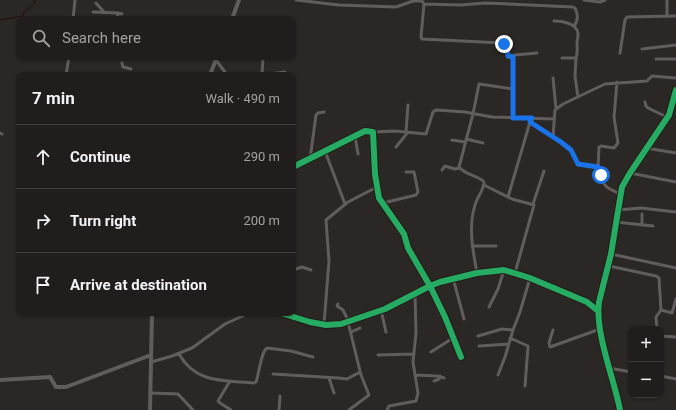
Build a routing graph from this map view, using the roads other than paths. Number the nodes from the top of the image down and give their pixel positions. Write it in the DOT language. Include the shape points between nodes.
graph roads {
  1 [pos="75,0"];
  2 [pos="239,0"];
  3 [pos="296,0"];
  4 [pos="584,0"];
  5 [pos="604,0"];
  6 [pos="667,0"];
  7 [pos="98,3"];
  8 [pos="424,4"];
  9 [pos="93,12"];
  10 [pos="104,12"];
  11 [pos="73,16"];
  12 [pos="119,16"];
  13 [pos="233,16"];
  14 [pos="667,16"];
  15 [pos="676,16"];
  16 [pos="554,21"];
  17 [pos="574,26"];
  18 [pos="676,45"];
  19 [pos="642,49"];
  20 [pos="537,53"];
  21 [pos="620,54"];
  22 [pos="513,57"];
  23 [pos="562,58"];
  24 [pos="576,58"];
  25 [pos="656,59"];
  26 [pos="676,59"];
  27 [pos="68,60"];
  28 [pos="217,60"];
  29 [pos="218,60"];
  30 [pos="263,60"];
  31 [pos="122,64"];
  32 [pos="131,69"];
  33 [pos="66,72"];
  34 [pos="211,72"];
  35 [pos="225,72"];
  36 [pos="261,72"];
  37 [pos="553,78"];
  38 [pos="676,78"];
  39 [pos="617,82"];
  40 [pos="513,89"];
  41 [pos="676,90"];
  42 [pos="675,95"];
  43 [pos="578,97"];
  44 [pos="645,102"];
  45 [pos="408,105"];
  46 [pos="556,109"];
  47 [pos="324,112"];
  48 [pos="473,114"];
  49 [pos="667,117"];
  50 [pos="513,118"];
  51 [pos="554,118"];
  52 [pos="531,120"];
  53 [pos="373,132"];
  54 [pos="407,132"];
  55 [pos="354,136"];
  56 [pos="553,137"];
  57 [pos="452,140"];
  58 [pos="466,140"];
  59 [pos="483,143"];
  60 [pos="396,147"];
  61 [pos="646,148"];
  62 [pos="325,151"];
  63 [pos="676,153"];
  64 [pos="358,154"];
  65 [pos="310,158"];
  66 [pos="296,165"];
  67 [pos="598,167"];
  68 [pos="460,168"];
  69 [pos="442,170"];
  70 [pos="544,171"];
  71 [pos="406,172"];
  72 [pos="630,173"];
  73 [pos="676,182"];
  74 [pos="484,184"];
  75 [pos="377,187"];
  76 [pos="620,194"];
  77 [pos="508,197"];
  78 [pos="383,203"];
  79 [pos="345,204"];
  80 [pos="533,204"];
  81 [pos="618,210"];
  82 [pos="676,212"];
  83 [pos="642,214"];
  84 [pos="616,222"];
  85 [pos="642,225"];
  86 [pos="653,226"];
  87 [pos="472,246"];
  88 [pos="496,246"];
  89 [pos="612,254"];
  90 [pos="609,266"];
  91 [pos="676,268"];
  92 [pos="296,269"];
  93 [pos="311,270"];
  94 [pos="504,270"];
  95 [pos="477,273"];
  96 [pos="515,273"];
  97 [pos="453,278"];
  98 [pos="530,278"];
  99 [pos="430,286"];
  100 [pos="415,294"];
  101 [pos="676,299"];
  102 [pos="338,304"];
  103 [pos="489,307"];
  104 [pos="381,310"];
  105 [pos="661,310"];
  106 [pos="598,311"];
  107 [pos="152,316"];
  108 [pos="242,316"];
  109 [pos="291,316"];
  110 [pos="464,319"];
  111 [pos="349,322"];
  112 [pos="324,324"];
  113 [pos="657,326"];
  114 [pos="360,328"];
  115 [pos="600,329"];
  116 [pos="513,330"];
  117 [pos="553,330"];
  118 [pos="351,332"];
  119 [pos="386,332"];
  120 [pos="478,336"];
  121 [pos="664,336"];
  122 [pos="676,337"];
  123 [pos="454,338"];
  124 [pos="510,338"];
  125 [pos="509,344"];
  126 [pos="479,346"];
  127 [pos="431,352"];
  128 [pos="179,354"];
  129 [pos="414,354"];
  130 [pos="151,355"];
  131 [pos="378,355"];
  132 [pos="461,357"];
  133 [pos="313,358"];
  134 [pos="151,362"];
  135 [pos="609,368"];
  136 [pos="628,371"];
  137 [pos="360,372"];
  138 [pos="273,374"];
  139 [pos="415,374"];
  140 [pos="498,375"];
  141 [pos="440,376"];
  142 [pos="664,377"];
  143 [pos="329,378"];
  144 [pos="444,378"];
  145 [pos="676,379"];
  146 [pos="0,380"];
  147 [pos="230,381"];
  148 [pos="434,381"];
  149 [pos="525,386"];
  150 [pos="150,393"];
  151 [pos="334,393"];
  152 [pos="280,396"];
  153 [pos="150,410"];
  154 [pos="193,410"];
  155 [pos="231,410"];
  156 [pos="279,410"];
  157 [pos="349,410"];
  158 [pos="386,410"];
  159 [pos="620,410"];
  1 -- 11 [label="street"];
  2 -- 13 [label="street"];
  3 -- 8 [label="street" via="396,7 414,1 422,1"];
  4 -- 5 [label="street"];
  6 -- 14 [label="street"];
  7 -- 10 [label="street"];
  8 -- 17 [label="street" via="486,3 572,7 577,13 577,22"];
  8 -- 22 [label="street" via="422,39 502,43 507,47 508,56"];
  9 -- 10 [label="street"];
  10 -- 12 [label="street" via="120,14"];
  14 -- 15 [label="street"];
  14 -- 21 [label="street" via="627,17"];
  16 -- 17 [label="street"];
  17 -- 24 [label="street" via="578,34"];
  18 -- 19 [label="street"];
  20 -- 22 [label="street"];
  22 -- 40 [label="street"];
  23 -- 24 [label="street"];
  24 -- 43 [label="street"];
  25 -- 26 [label="street"];
  27 -- 33 [label="street"];
  28 -- 34 [label="street"];
  29 -- 35 [label="street"];
  30 -- 36 [label="street"];
  31 -- 32 [label="street" via="123,67"];
  37 -- 46 [label="street"];
  38 -- 39 [label="street" via="652,76 647,81"];
  39 -- 43 [label="street" via="605,84"];
  39 -- 67 [label="street" via="614,117 618,143 614,148 599,147"];
  40 -- 48 [label="street" via="479,84"];
  40 -- 50 [label="street"];
  41 -- 42 [label="street"];
  42 -- 49 [label="street"];
  43 -- 46 [label="street"];
  44 -- 49 [label="street" via="648,108"];
  45 -- 54 [label="street"];
  46 -- 51 [label="street"];
  47 -- 65 [label="street" via="316,115"];
  48 -- 50 [label="street"];
  48 -- 54 [label="street" via="436,110 433,112 427,134"];
  48 -- 58 [label="street"];
  49 -- 61 [label="street"];
  50 -- 52 [label="street"];
  51 -- 52 [label="street"];
  51 -- 56 [label="street"];
  52 -- 56 [label="street"];
  52 -- 77 [label="street"];
  53 -- 54 [label="street"];
  53 -- 55 [label="street"];
  53 -- 75 [label="street"];
  54 -- 60 [label="street"];
  55 -- 62 [label="street"];
  55 -- 64 [label="street"];
  56 -- 67 [label="street" via="571,150 578,164"];
  57 -- 58 [label="street"];
  58 -- 59 [label="street"];
  58 -- 68 [label="street"];
  61 -- 63 [label="street"];
  61 -- 72 [label="street"];
  62 -- 65 [label="street"];
  62 -- 79 [label="street"];
  65 -- 66 [label="street"];
  67 -- 76 [label="street" via="604,185"];
  68 -- 69 [label="street" via="445,166"];
  68 -- 74 [label="street" via="482,179"];
  70 -- 80 [label="street"];
  71 -- 78 [label="street" via="414,172 418,192 416,195"];
  72 -- 73 [label="street"];
  72 -- 76 [label="street"];
  74 -- 77 [label="street"];
  74 -- 87 [label="street" via="475,204"];
  75 -- 78 [label="street"];
  75 -- 79 [label="street"];
  76 -- 81 [label="street"];
  77 -- 80 [label="street"];
  78 -- 99 [label="street" via="404,234 408,248"];
  79 -- 112 [label="street" via="326,220 329,261"];
  80 -- 96 [label="street"];
  81 -- 82 [label="street" via="634,208"];
  81 -- 84 [label="street"];
  83 -- 85 [label="street"];
  84 -- 85 [label="street"];
  84 -- 89 [label="street"];
  85 -- 86 [label="street"];
  87 -- 88 [label="street"];
  87 -- 95 [label="street"];
  89 -- 90 [label="street"];
  89 -- 91 [label="street"];
  90 -- 105 [label="street" via="659,278"];
  90 -- 106 [label="street"];
  92 -- 93 [label="street" via="302,267"];
  94 -- 95 [label="street"];
  94 -- 96 [label="street"];
  94 -- 103 [label="street"];
  95 -- 97 [label="street"];
  96 -- 98 [label="street"];
  97 -- 99 [label="street"];
  97 -- 110 [label="street"];
  98 -- 106 [label="street" via="587,302"];
  98 -- 116 [label="street"];
  99 -- 100 [label="street"];
  99 -- 123 [label="street"];
  100 -- 104 [label="street"];
  100 -- 129 [label="street"];
  101 -- 105 [label="street" via="672,313"];
  102 -- 111 [label="street"];
  104 -- 111 [label="street"];
  104 -- 119 [label="street"];
  105 -- 113 [label="street" via="656,317"];
  106 -- 115 [label="street"];
  107 -- 130 [label="street"];
  108 -- 128 [label="street" via="225,324"];
  109 -- 112 [label="street"];
  111 -- 112 [label="street"];
  111 -- 118 [label="street"];
  114 -- 118 [label="street"];
  115 -- 117 [label="street" via="550,347"];
  115 -- 135 [label="street"];
  116 -- 120 [label="street" via="502,329"];
  116 -- 124 [label="street"];
  118 -- 137 [label="street"];
  121 -- 122 [label="street"];
  123 -- 127 [label="street"];
  123 -- 132 [label="street"];
  124 -- 125 [label="street"];
  124 -- 149 [label="street" via="528,347"];
  125 -- 126 [label="street"];
  125 -- 140 [label="street"];
  128 -- 134 [label="street"];
  128 -- 147 [label="street" via="189,368 204,377"];
  129 -- 131 [label="street"];
  129 -- 139 [label="street"];
  130 -- 134 [label="street"];
  130 -- 146 [label="street" via="66,387 56,387 50,377"];
  133 -- 147 [label="street" via="291,351 267,348 263,352 256,382"];
  134 -- 150 [label="street"];
  135 -- 136 [label="street"];
  135 -- 159 [label="street"];
  137 -- 143 [label="street" via="347,379"];
  137 -- 157 [label="street" via="369,395"];
  138 -- 143 [label="street"];
  139 -- 141 [label="street"];
  139 -- 158 [label="street" via="418,393 416,401 389,406"];
  141 -- 144 [label="street"];
  141 -- 148 [label="street" via="439,380"];
  142 -- 145 [label="street"];
  143 -- 151 [label="street"];
  147 -- 155 [label="street" via="218,402"];
  150 -- 153 [label="street"];
  150 -- 154 [label="street" via="178,394"];
  152 -- 156 [label="street"];
}
